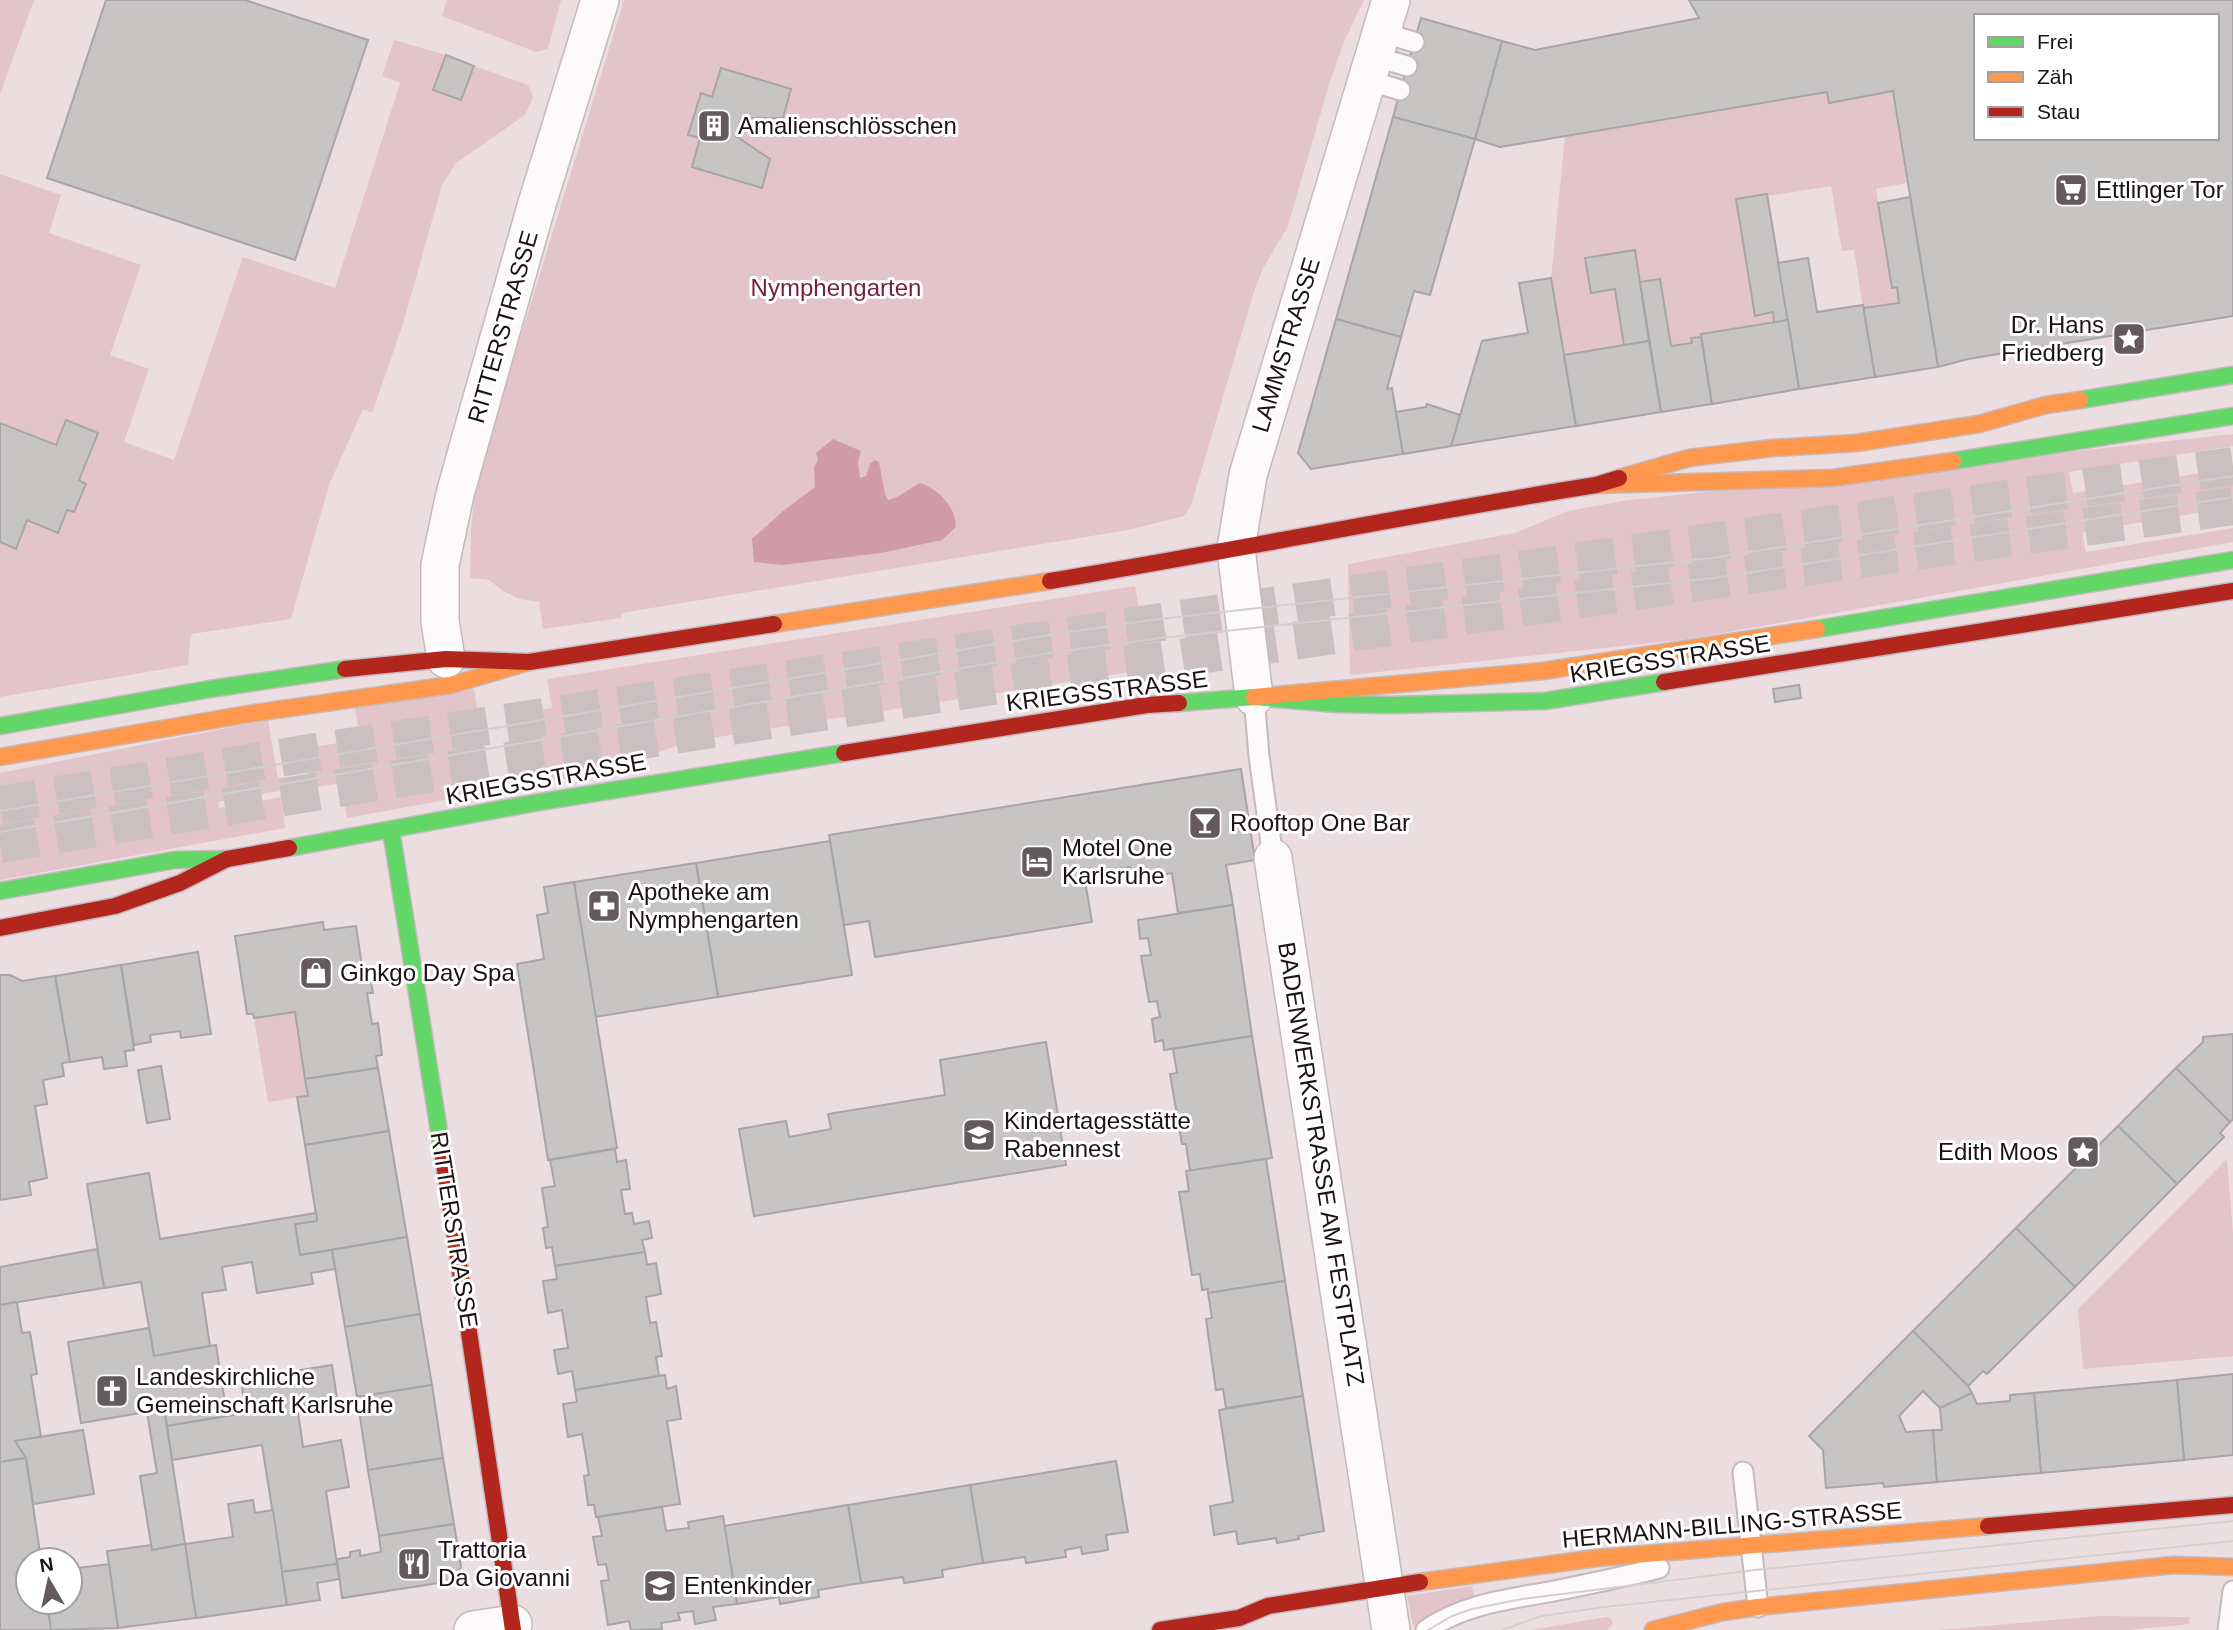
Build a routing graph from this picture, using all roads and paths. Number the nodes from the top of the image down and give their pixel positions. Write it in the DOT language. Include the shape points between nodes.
graph roads {
  1 [pos="600,0"];
  2 [pos="1390,52"];
  3 [pos="2233,375"];
  4 [pos="2233,416"];
  5 [pos="1597,485"];
  6 [pos="1236,549"];
  7 [pos="2233,560"];
  8 [pos="2233,591"];
  9 [pos="446,659"];
  10 [pos="529,662"];
  11 [pos="1254,697"];
  12 [pos="0,726"];
  13 [pos="0,757"];
  14 [pos="391,830"];
  15 [pos="1273,858"];
  16 [pos="227,859"];
  17 [pos="0,891"];
  18 [pos="0,928"];
  19 [pos="1743,1472"];
  20 [pos="2233,1505"];
  21 [pos="1752,1547"];
  22 [pos="2233,1567"];
  23 [pos="1386,1587"];
  24 [pos="2233,1591"];
  25 [pos="1758,1607"];
  26 [pos="1242,1624"];
  27 [pos="513,1627"];
  28 [pos="473,1630"];
  29 [pos="1160,1630"];
  30 [pos="1391,1630"];
  31 [pos="1426,1630"];
  32 [pos="1653,1630"];
  33 [pos="2228,1630"];
  1 -- 9 [label="street, RITTERSTRASSE" via="455,494 440,565 440,621"];
  2 -- 6 [label="street, LAMMSTRASSE" via="1250,465"];
  3 -- 5 [label="main road" via="2046,405 1979,424 1856,443 1689,458"];
  4 -- 5 [label="main road" via="1832,478"];
  5 -- 6 [label="main road"];
  6 -- 10 [label="main road"];
  6 -- 11 [label="street, LAMMSTRASSE"];
  7 -- 11 [label="main road" via="1543,671"];
  8 -- 11 [label="main road, KRIEGSSTRASSE" via="1545,701 1392,705"];
  9 -- 10 [label="main road"];
  9 -- 12 [label="main road" via="333,670"];
  10 -- 13 [label="main road" via="451,685 278,709"];
  11 -- 14 [label="main road, KRIEGSSTRASSE" via="1170,702 1038,722"];
  11 -- 15 [label="lane, BADENWERKSTRASSE AM FESTPLATZ"];
  14 -- 16 [label="main road, KRIEGSSTRASSE"];
  14 -- 27 [label="main road, RITTERSTRASSE"];
  15 -- 23 [label="street, BADENWERKSTRASSE AM FESTPLATZ"];
  16 -- 17 [label="main road" via="175,860"];
  16 -- 18 [label="main road, KRIEGSSTRASSE" via="180,883 115,906"];
  19 -- 21 [label="lane"];
  20 -- 21 [label="main road, HERMANN-BILLING-STRASSE"];
  21 -- 23 [label="main road, HERMANN-BILLING-STRASSE" via="1597,1558"];
  21 -- 25 [label="lane"];
  21 -- 31 [label="lane" via="1618,1579 1487,1603 1453,1614"];
  22 -- 25 [label="main road" via="2174,1565"];
  23 -- 26 [label="main road, HERMANN-BILLING-STRASSE" via="1268,1606"];
  23 -- 30 [label="street, BADENWERKSTRASSE AM FESTPLATZ"];
  24 -- 33 [label="lane"];
  25 -- 32 [label="main road"];
  26 -- 29 [label="main road, HERMANN-BILLING-STRASSE"];
  27 -- 28 [label="street"];
}
